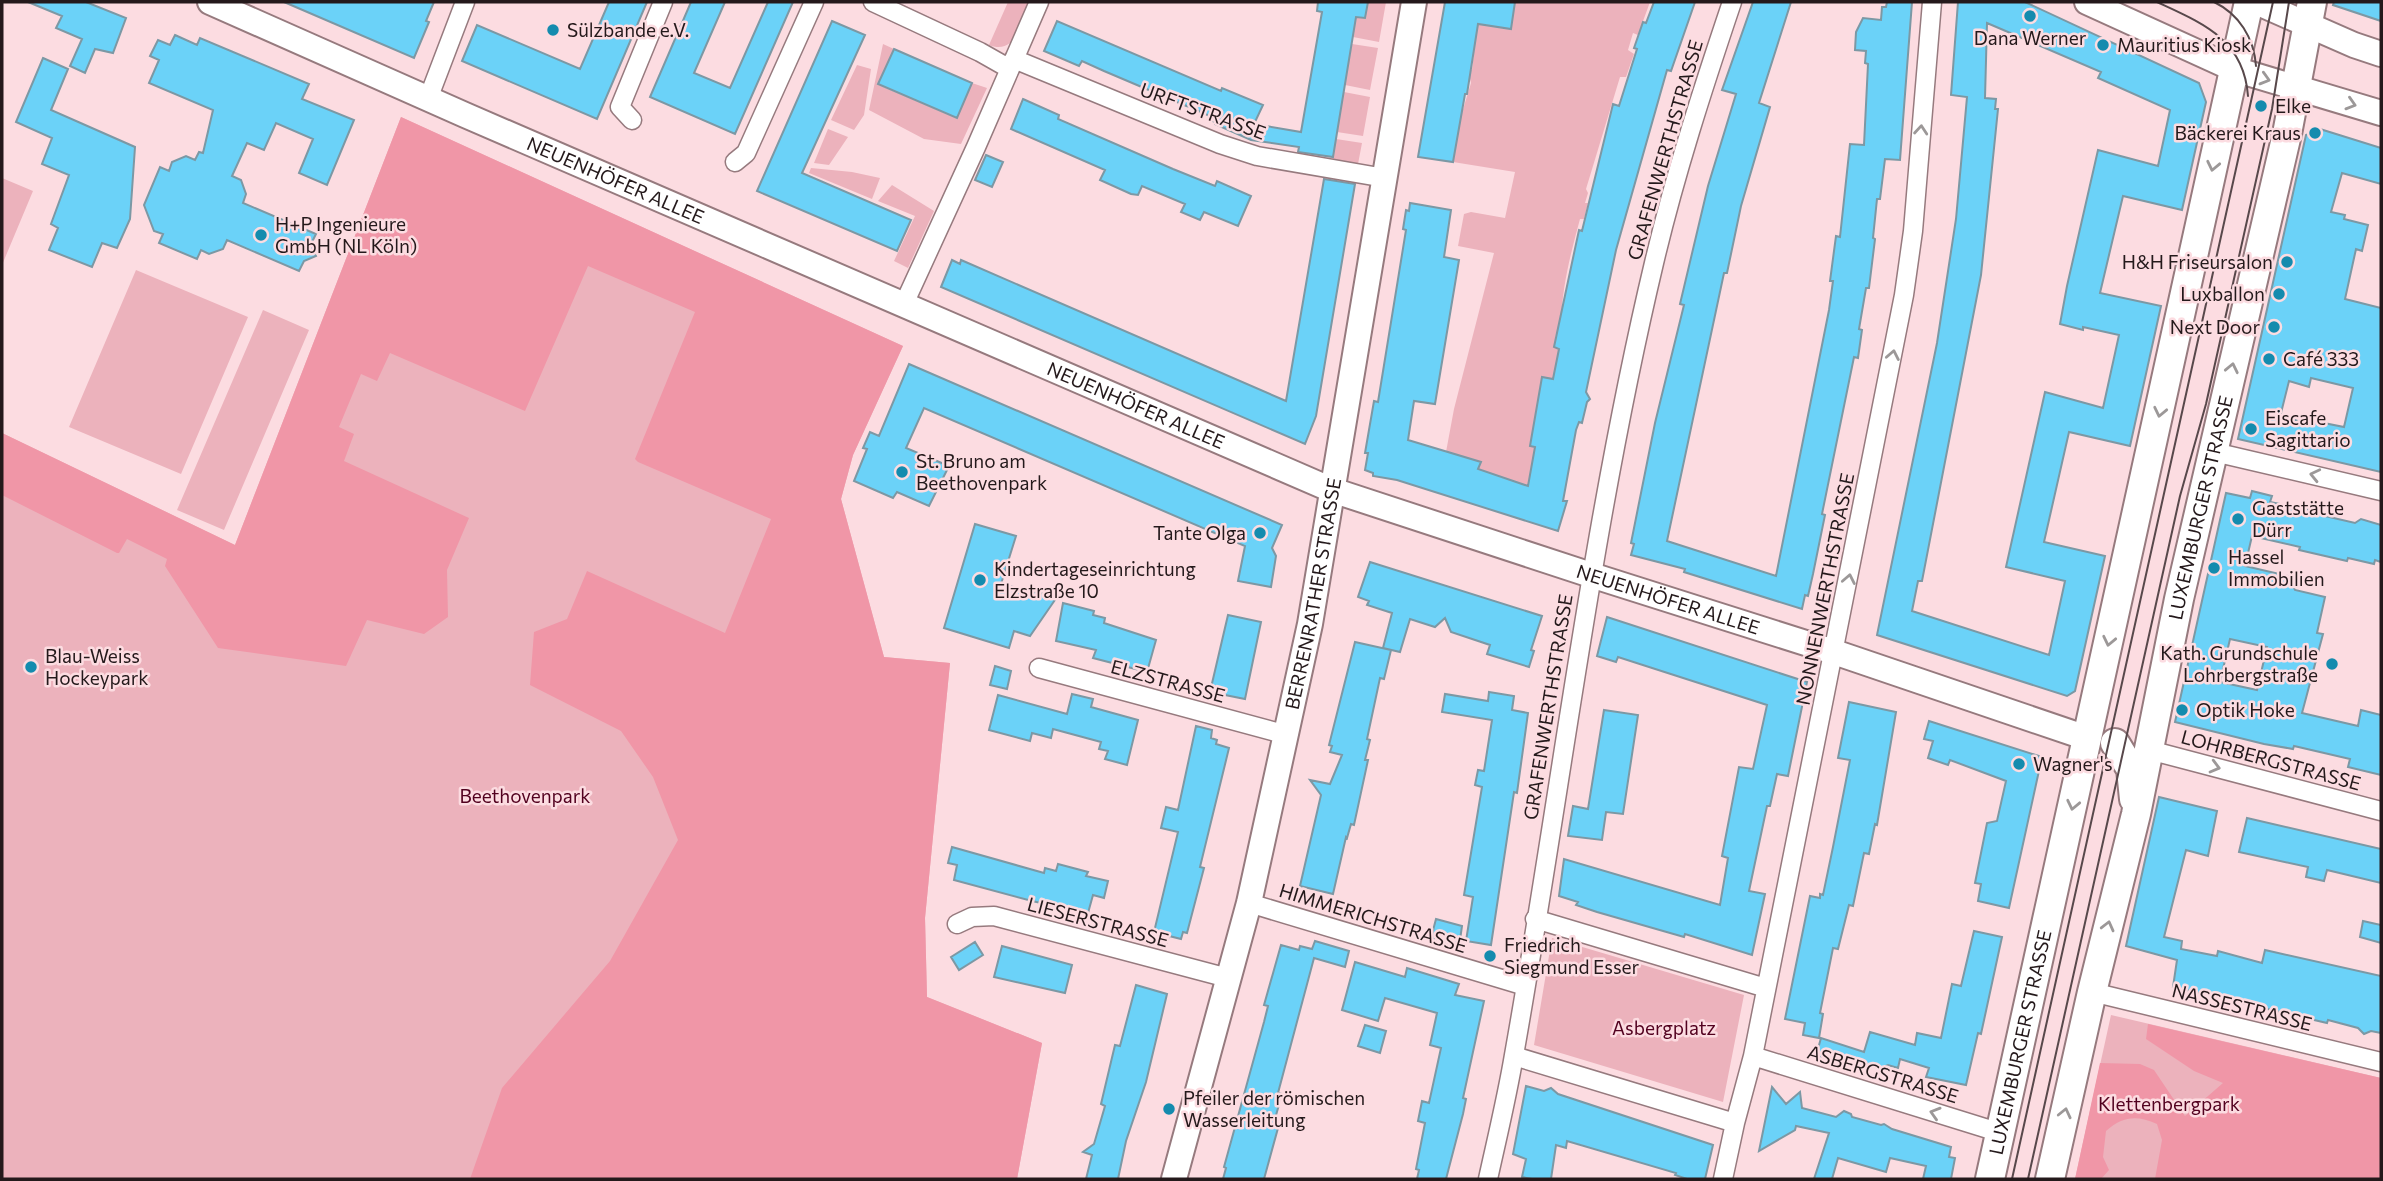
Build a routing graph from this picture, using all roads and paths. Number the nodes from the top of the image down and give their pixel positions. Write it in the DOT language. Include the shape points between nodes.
graph roads {
  1 [pos="210,2"];
  2 [pos="465,2"];
  3 [pos="663,2"];
  4 [pos="814,2"];
  5 [pos="1039,2"];
  6 [pos="1414,2"];
  7 [pos="1732,2"];
  8 [pos="1932,2"];
  9 [pos="2087,2"];
  10 [pos="2249,2"];
  11 [pos="2256,2"];
  12 [pos="876,4"];
  13 [pos="2310,13"];
  14 [pos="2381,54"];
  15 [pos="1012,64"];
  16 [pos="2234,69"];
  17 [pos="2297,88"];
  18 [pos="428,99"];
  19 [pos="2381,113"];
  20 [pos="632,120"];
  21 [pos="735,163"];
  22 [pos="1385,178"];
  23 [pos="904,304"];
  24 [pos="2214,452"];
  25 [pos="1332,490"];
  26 [pos="2381,491"];
  27 [pos="1591,575"];
  28 [pos="1835,649"];
  29 [pos="1039,668"];
  30 [pos="2154,722"];
  31 [pos="1287,734"];
  32 [pos="2087,738"];
  33 [pos="2115,743"];
  34 [pos="2149,750"];
  35 [pos="2381,811"];
  36 [pos="2136,814"];
  37 [pos="1250,903"];
  38 [pos="1535,919"];
  39 [pos="957,923"];
  40 [pos="1228,978"];
  41 [pos="1525,986"];
  42 [pos="1766,988"];
  43 [pos="2092,992"];
  44 [pos="1514,1056"];
  45 [pos="1753,1056"];
  46 [pos="2381,1062"];
  47 [pos="1735,1123"];
  48 [pos="2001,1133"];
  49 [pos="1174,1179"];
  50 [pos="1488,1179"];
  51 [pos="1723,1179"];
  52 [pos="1990,1179"];
  53 [pos="2050,1179"];
  1 -- 18 [label="street, NEUENHÖFER ALLEE"];
  2 -- 18 [label="street"];
  3 -- 20 [label="street" via="620,107"];
  4 -- 21 [label="street" via="747,153"];
  5 -- 15 [label="street"];
  6 -- 22 [label="street, BERRENRATHER STRASSE"];
  7 -- 27 [label="street, GRAFENWERTHSTRASSE" via="1654,262"];
  28 -- 8 [label="street, NONNENWERTHSTRASSE, one-way" via="1904,295"];
  9 -- 16 [label="street"];
  10 -- 16 [label="main road, LUXEMBURGER STRASSE"];
  11 -- 13 [label="street"];
  12 -- 15 [label="street, URFTSTRASSE"];
  13 -- 14 [label="street" via="2354,45"];
  13 -- 17 [label="main road, LUXEMBURGER STRASSE"];
  15 -- 22 [label="street, URFTSTRASSE" via="1258,156"];
  15 -- 23 [label="street"];
  16 -- 17 [label="street, one-way"];
  16 -- 32 [label="main road, LUXEMBURGER STRASSE, one-way"];
  17 -- 19 [label="street, one-way"];
  24 -- 17 [label="main road, LUXEMBURGER STRASSE, one-way"];
  18 -- 23 [label="street, NEUENHÖFER ALLEE"];
  22 -- 25 [label="street, BERRENRATHER STRASSE"];
  23 -- 25 [label="street, NEUENHÖFER ALLEE"];
  26 -- 24 [label="street, one-way"];
  24 -- 30 [label="main road, LUXEMBURGER STRASSE"];
  25 -- 27 [label="street, NEUENHÖFER ALLEE"];
  25 -- 31 [label="street, BERRENRATHER STRASSE"];
  27 -- 28 [label="street, NEUENHÖFER ALLEE"];
  27 -- 38 [label="street, GRAFENWERTHSTRASSE"];
  28 -- 32 [label="street, NEUENHÖFER ALLEE"];
  28 -- 42 [label="street, NONNENWERTHSTRASSE"];
  29 -- 31 [label="street, ELZSTRASSE"];
  30 -- 33 [label="main road"];
  30 -- 34 [label="main road, LUXEMBURGER STRASSE"];
  31 -- 37 [label="street, BERRENRATHER STRASSE"];
  32 -- 33 [label="main road"];
  32 -- 48 [label="main road, LUXEMBURGER STRASSE, one-way"];
  33 -- 36 [label="main road" via="2131,769"];
  34 -- 35 [label="street, LOHRBERGSTRASSE, one-way"];
  34 -- 36 [label="main road, LUXEMBURGER STRASSE"];
  43 -- 36 [label="main road, LUXEMBURGER STRASSE, one-way"];
  37 -- 40 [label="street, BERRENRATHER STRASSE"];
  37 -- 41 [label="street, HIMMERICHSTRASSE"];
  38 -- 41 [label="street, GRAFENWERTHSTRASSE"];
  38 -- 42 [label="street"];
  39 -- 40 [label="street, LIESERSTRASSE" via="994,916"];
  40 -- 49 [label="street, BERRENRATHER STRASSE"];
  41 -- 44 [label="street, GRAFENWERTHSTRASSE"];
  42 -- 45 [label="street, NONNENWERTHSTRASSE"];
  43 -- 46 [label="street, NASSESTRASSE"];
  53 -- 43 [label="main road, LUXEMBURGER STRASSE, one-way"];
  44 -- 47 [label="street"];
  44 -- 50 [label="street, GRAFENWERTHSTRASSE"];
  45 -- 47 [label="street, NONNENWERTHSTRASSE"];
  48 -- 45 [label="street, ASBERGSTRASSE, one-way"];
  47 -- 51 [label="street, NONNENWERTHSTRASSE"];
  48 -- 52 [label="main road, LUXEMBURGER STRASSE"];
}
